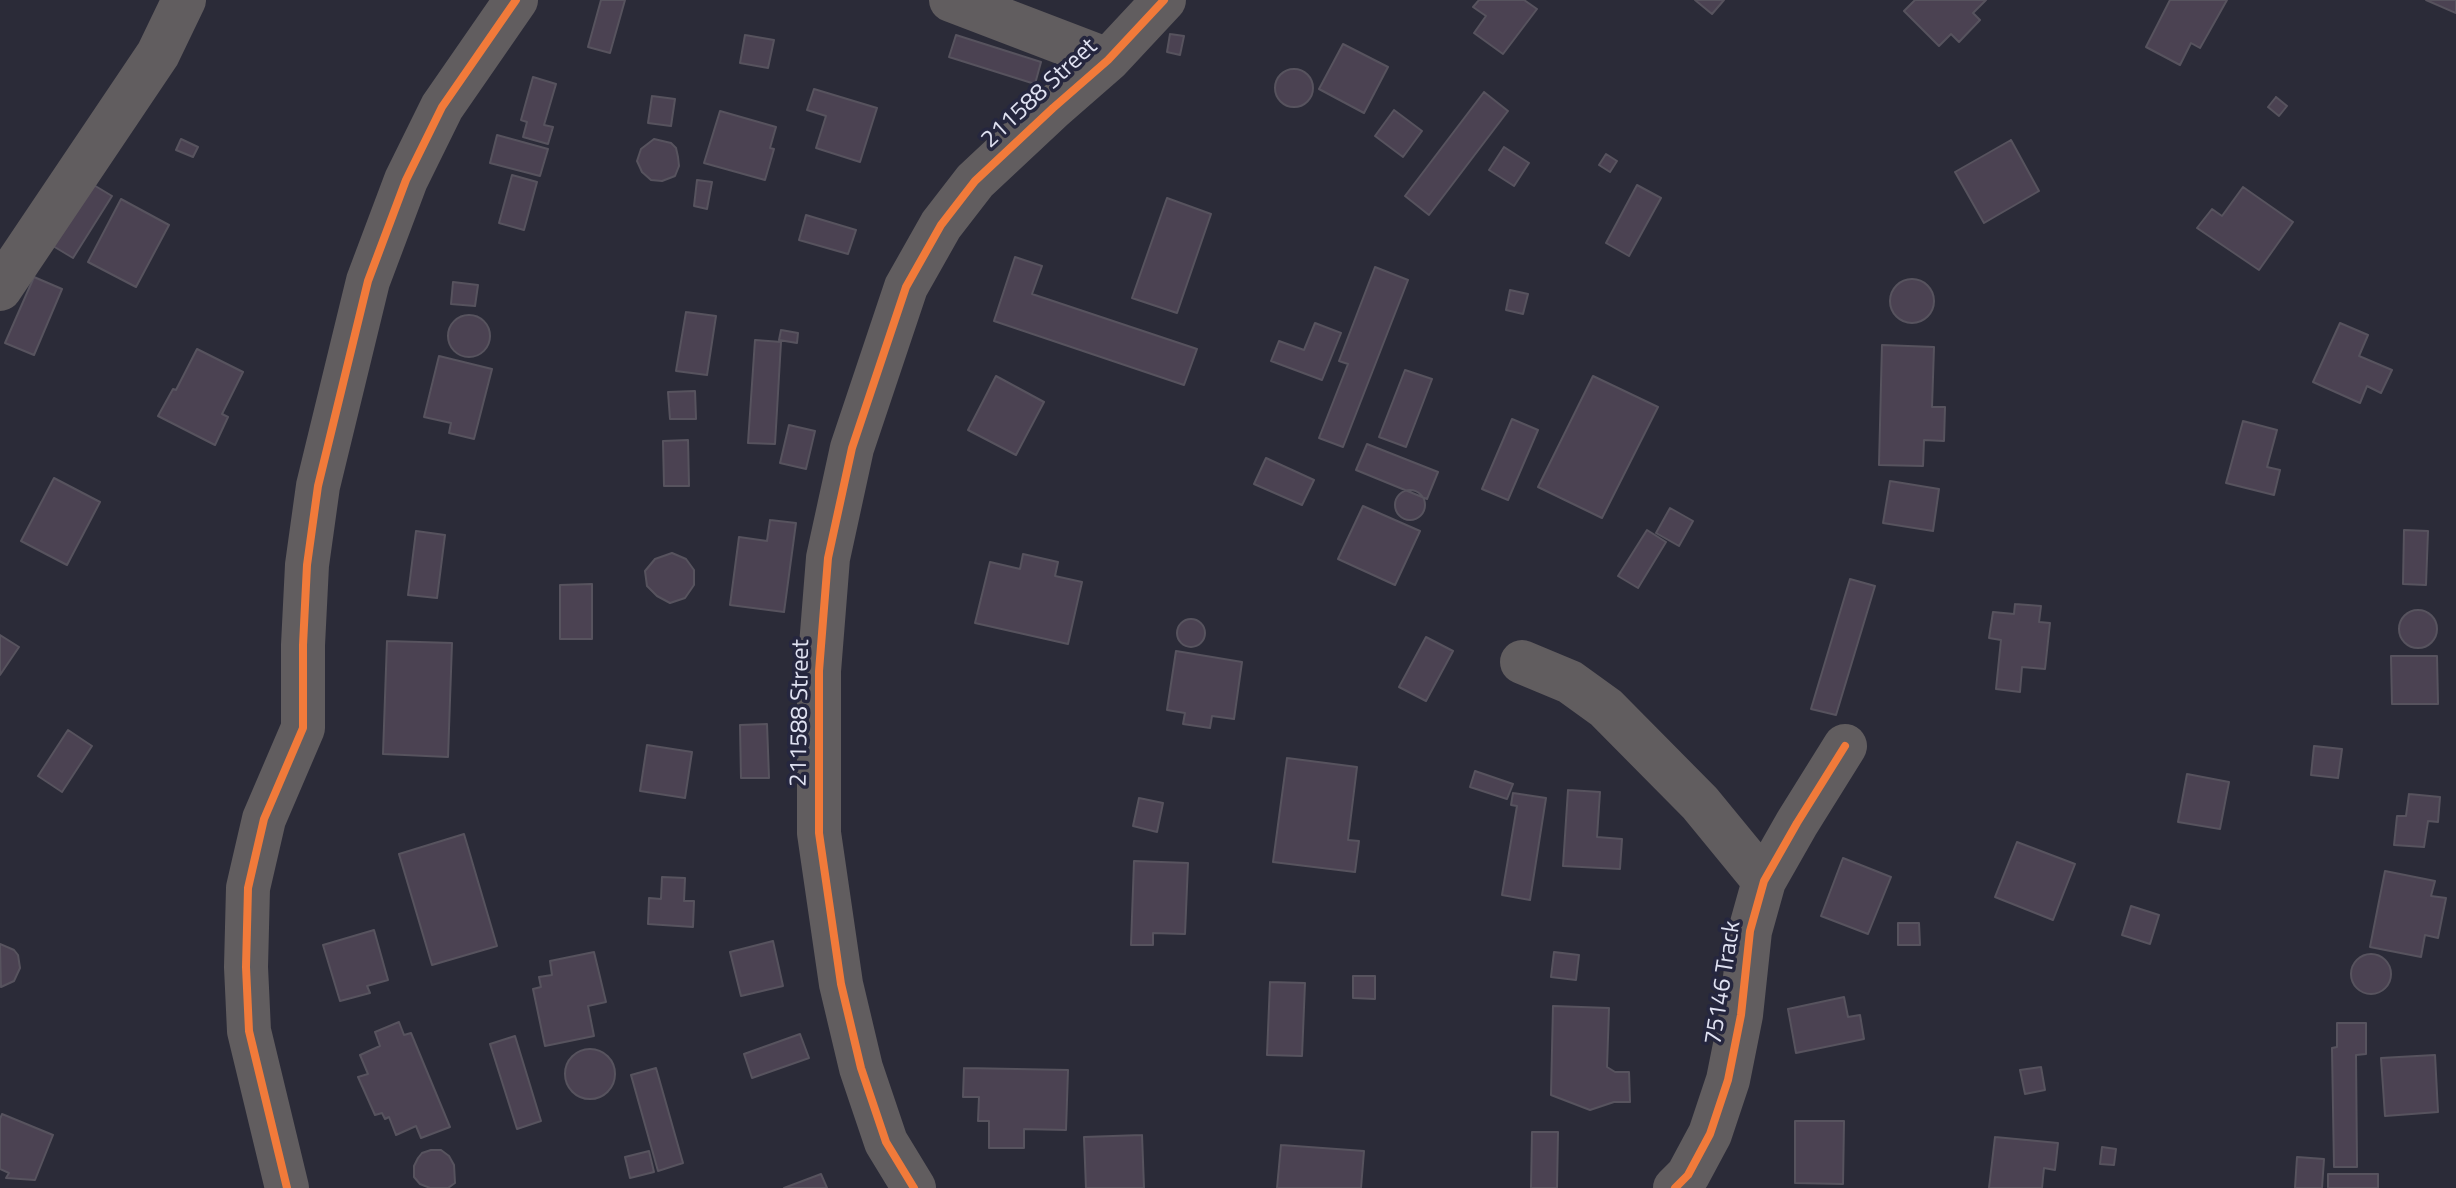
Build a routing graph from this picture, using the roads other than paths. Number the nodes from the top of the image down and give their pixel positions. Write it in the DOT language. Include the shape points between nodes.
graph roads {
  1 [pos="184,0"];
  2 [pos="516,0"];
  3 [pos="951,0"];
  4 [pos="1164,0"];
  5 [pos="1108,60"];
  6 [pos="0,289"];
  7 [pos="1522,662"];
  8 [pos="1845,746"];
  9 [pos="1764,881"];
  10 [pos="287,1188"];
  11 [pos="914,1188"];
  12 [pos="1675,1188"];
  1 -- 6 [label="street" via="158,54"];
  2 -- 10 [label="street" via="442,107 406,180 368,281 318,486 307,565 303,728 264,819 248,888 249,1031"];
  3 -- 5 [label="street"];
  4 -- 5 [label="street, 211588 Street"];
  5 -- 11 [label="street, 211588 Street" via="975,181 920,262 906,287 852,448 828,558 819,671 819,833 841,984 861,1068 886,1142"];
  7 -- 9 [label="street" via="1570,682 1606,708 1700,803"];
  8 -- 9 [label="street, 75146 Track"];
  9 -- 12 [label="street, 75146 Track" via="1750,931 1728,1080 1710,1134"];
}
